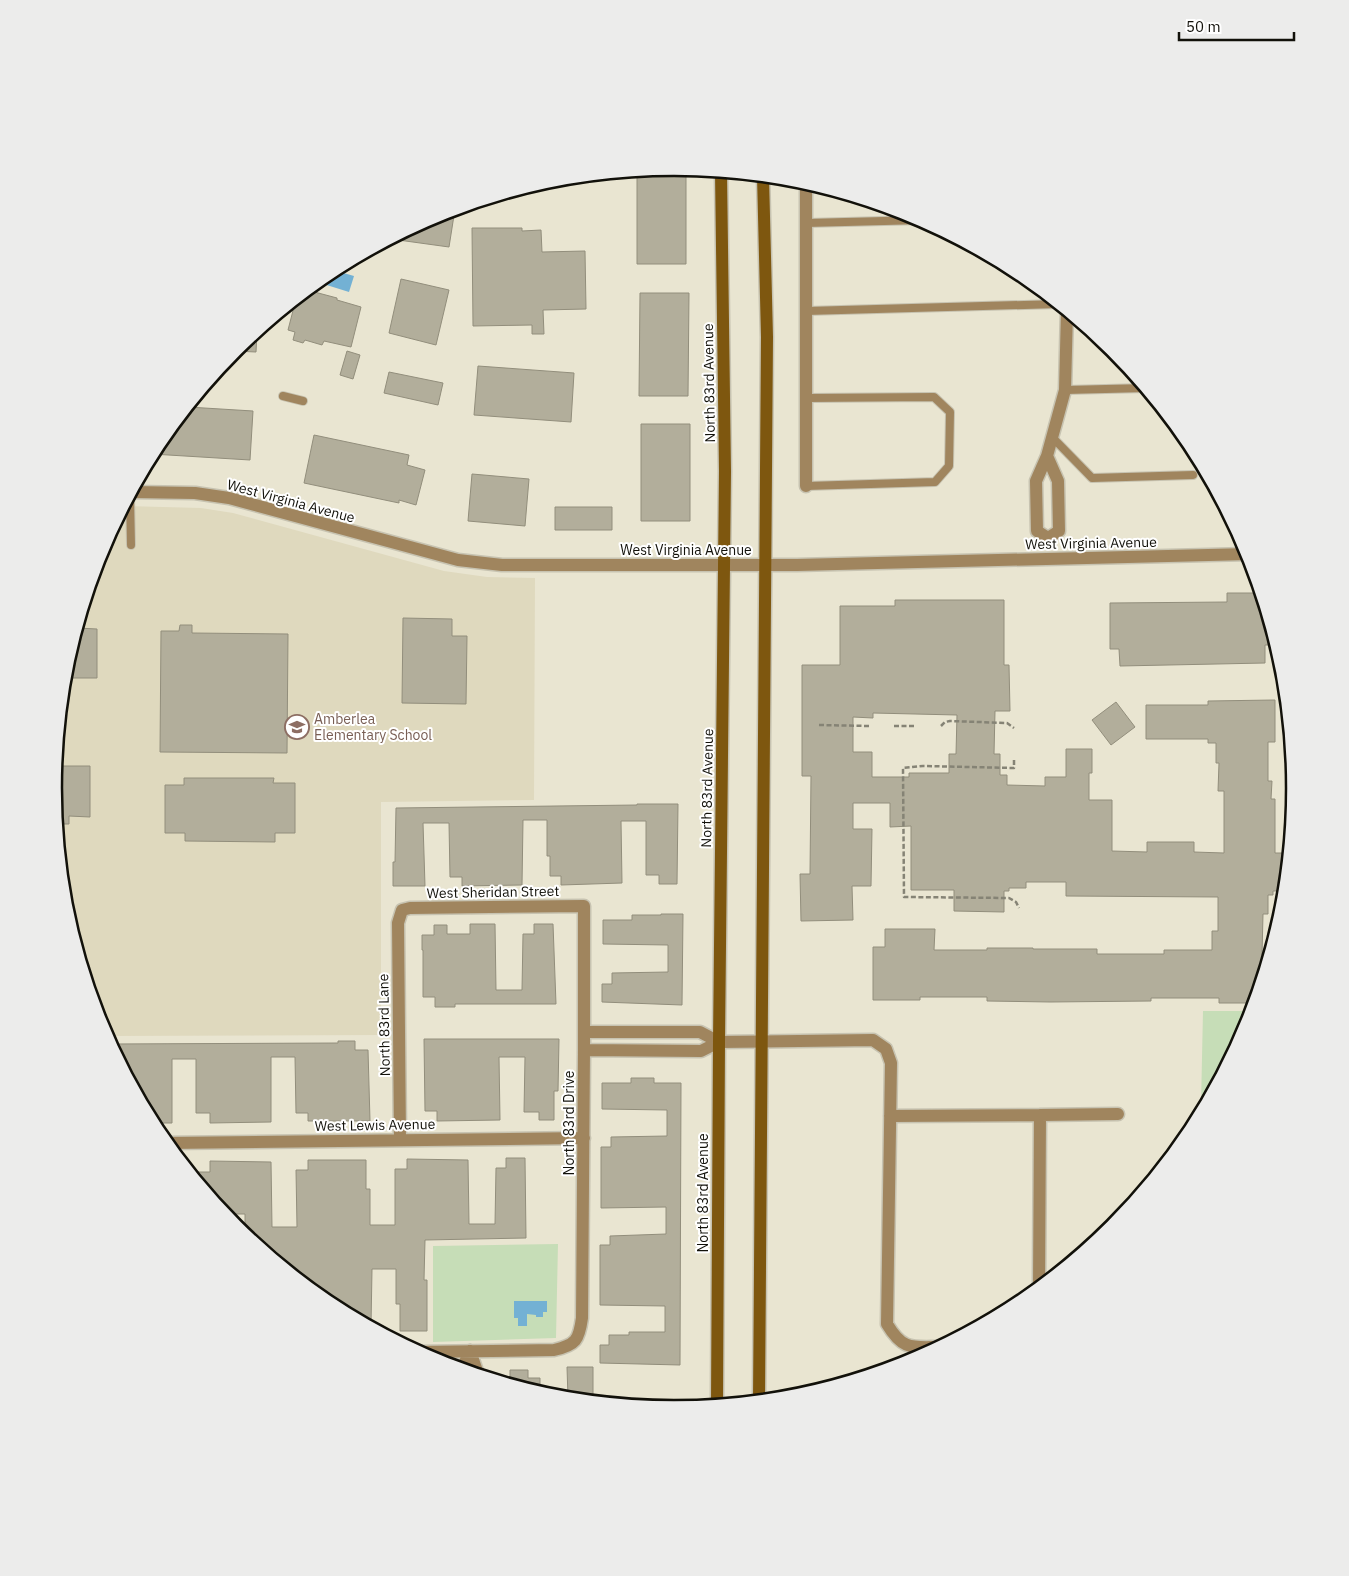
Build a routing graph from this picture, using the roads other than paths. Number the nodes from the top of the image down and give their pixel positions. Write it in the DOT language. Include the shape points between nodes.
graph roads {
  1 [pos="721,178"];
  2 [pos="763,183"];
  3 [pos="806,191"];
  4 [pos="903,221"];
  5 [pos="806,223"];
  6 [pos="1050,304"];
  7 [pos="806,311"];
  8 [pos="1067,319"];
  9 [pos="1138,388"];
  10 [pos="1065,390"];
  11 [pos="283,396"];
  12 [pos="806,398"];
  13 [pos="303,401"];
  14 [pos="1052,438"];
  15 [pos="1047,456"];
  16 [pos="1193,475"];
  17 [pos="806,486"];
  18 [pos="139,492"];
  19 [pos="130,509"];
  20 [pos="1048,538"];
  21 [pos="131,545"];
  22 [pos="1240,554"];
  23 [pos="1048,559"];
  24 [pos="724,565"];
  25 [pos="766,565"];
  26 [pos="584,906"];
  27 [pos="402,910"];
  28 [pos="584,1032"];
  29 [pos="646,1032"];
  30 [pos="719,1042"];
  31 [pos="761,1042"];
  32 [pos="584,1050"];
  33 [pos="646,1051"];
  34 [pos="1118,1114"];
  35 [pos="1040,1115"];
  36 [pos="890,1116"];
  37 [pos="584,1138"];
  38 [pos="400,1140"];
  39 [pos="176,1143"];
  40 [pos="1039,1280"];
  41 [pos="922,1347"];
  42 [pos="470,1351"];
  43 [pos="437,1352"];
  44 [pos="465,1363"];
  45 [pos="476,1367"];
  46 [pos="759,1394"];
  47 [pos="718,1399"];
  1 -- 24 [label="main road, North 83rd Avenue"];
  2 -- 25 [label="main road" via="767,337"];
  3 -- 5 [label="street"];
  4 -- 5 [label="lane"];
  5 -- 7 [label="street"];
  6 -- 7 [label="lane"];
  7 -- 12 [label="street"];
  8 -- 10 [label="street"];
  9 -- 10 [label="lane"];
  10 -- 14 [label="street"];
  11 -- 13 [label="lane"];
  12 -- 17 [label="street"];
  12 -- 17 [label="lane" via="934,397 950,412 949,466 935,482"];
  14 -- 15 [label="street"];
  14 -- 16 [label="lane" via="1092,478"];
  15 -- 20 [label="street" via="1036,481 1037,531"];
  15 -- 20 [label="street" via="1058,481 1059,523 1059,531"];
  18 -- 24 [label="street, West Virginia Avenue" via="195,493 229,498 458,560 502,565"];
  19 -- 21 [label="lane"];
  20 -- 23 [label="street"];
  22 -- 23 [label="street, West Virginia Avenue"];
  23 -- 25 [label="street, West Virginia Avenue"];
  24 -- 25 [label="street, West Virginia Avenue"];
  24 -- 30 [label="main road, North 83rd Avenue"];
  25 -- 31 [label="main road"];
  26 -- 27 [label="street, West Sheridan Street"];
  26 -- 28 [label="street, North 83rd Drive"];
  27 -- 38 [label="street, North 83rd Lane" via="398,923"];
  28 -- 29 [label="street"];
  28 -- 32 [label="street, North 83rd Drive"];
  29 -- 30 [label="street" via="700,1032"];
  29 -- 33 [label="street"];
  30 -- 31 [label="street"];
  30 -- 33 [label="street" via="701,1051"];
  30 -- 47 [label="main road, North 83rd Avenue"];
  31 -- 36 [label="street" via="873,1040 886,1048 891,1063"];
  31 -- 46 [label="main road"];
  32 -- 33 [label="street"];
  32 -- 37 [label="street, North 83rd Drive"];
  34 -- 35 [label="street"];
  35 -- 36 [label="street"];
  35 -- 40 [label="street"];
  36 -- 41 [label="street" via="887,1324 896,1338 910,1347"];
  37 -- 38 [label="street, West Lewis Avenue"];
  37 -- 42 [label="street, North 83rd Drive" via="582,1318 576,1340 568,1347 554,1350"];
  38 -- 39 [label="street, West Lewis Avenue"];
  42 -- 43 [label="street"];
  42 -- 44 [label="street"];
  42 -- 45 [label="street"];
}
